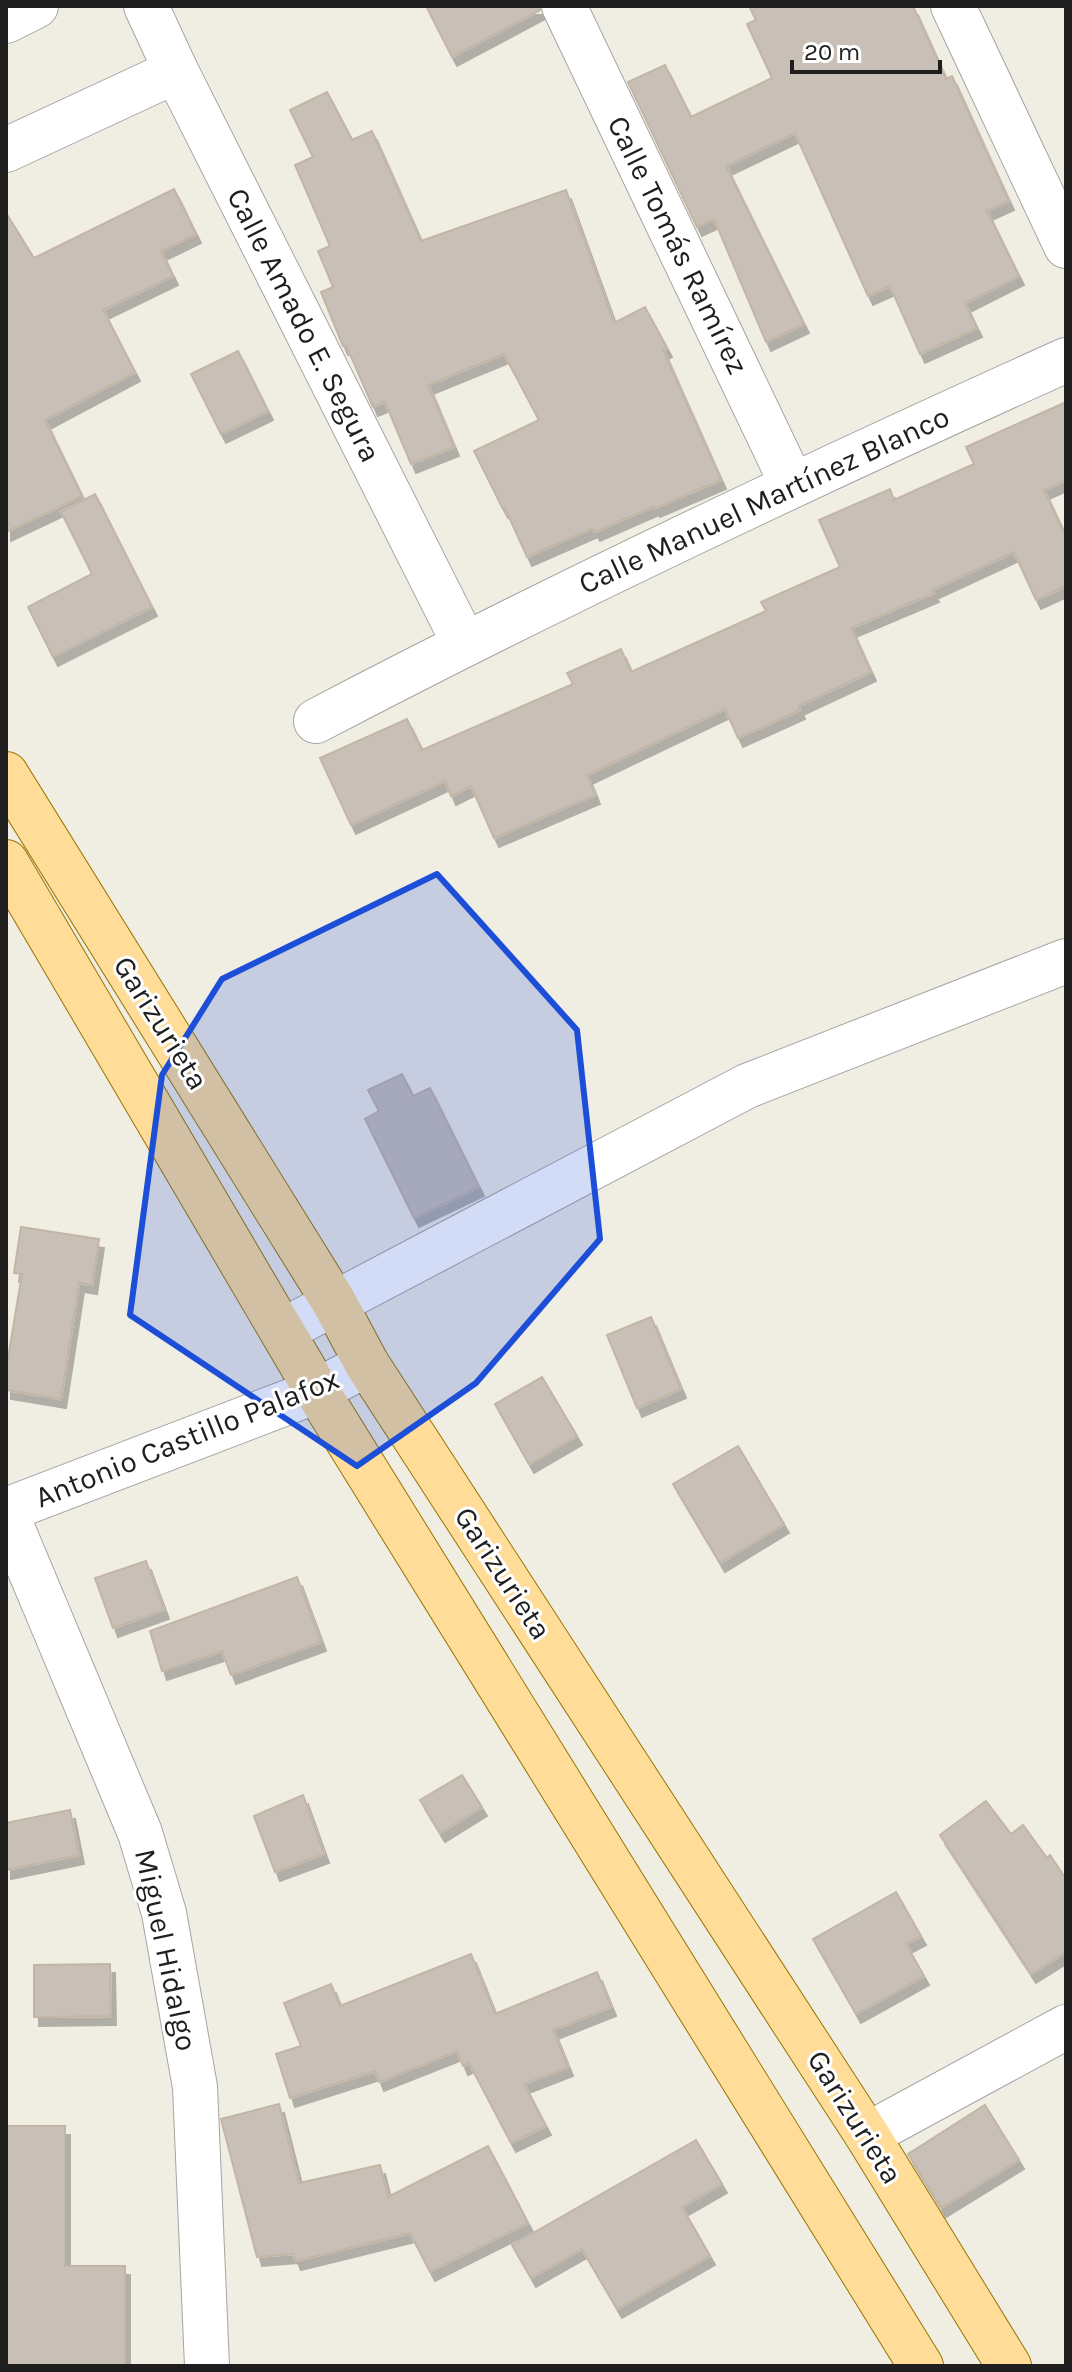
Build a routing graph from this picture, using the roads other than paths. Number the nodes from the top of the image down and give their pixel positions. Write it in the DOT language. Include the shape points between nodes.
graph roads {
  1 [pos="36,6"];
  2 [pos="146,6"];
  3 [pos="564,6"];
  4 [pos="953,6"];
  5 [pos="6,21"];
  6 [pos="176,71"];
  7 [pos="6,150"];
  8 [pos="1066,246"];
  9 [pos="1066,360"];
  10 [pos="792,484"];
  11 [pos="464,643"];
  12 [pos="316,721"];
  13 [pos="6,774"];
  14 [pos="6,862"];
  15 [pos="1066,961"];
  16 [pos="334,1302"];
  17 [pos="282,1331"];
  18 [pos="367,1364"];
  19 [pos="317,1391"];
  20 [pos="6,1511"];
  21 [pos="1066,2027"];
  22 [pos="867,2135"];
  23 [pos="207,2366"];
  24 [pos="921,2366"];
  25 [pos="1009,2366"];
  1 -- 5 [label="street"];
  2 -- 6 [label="street, Calle Amado E. Segura"];
  3 -- 10 [label="street, Calle Tomás Ramírez"];
  4 -- 8 [label="street"];
  6 -- 7 [label="street"];
  6 -- 11 [label="street, Calle Amado E. Segura"];
  9 -- 10 [label="street, Calle Manuel Martínez Blanco"];
  10 -- 11 [label="street, Calle Manuel Martínez Blanco"];
  11 -- 12 [label="street, Calle Manuel Martínez Blanco"];
  13 -- 16 [label="main road, Garizurieta"];
  14 -- 17 [label="main road, Garizurieta"];
  15 -- 16 [label="street" via="747,1086"];
  16 -- 17 [label="street"];
  16 -- 18 [label="main road, Garizurieta"];
  17 -- 19 [label="main road, Garizurieta"];
  18 -- 19 [label="street, Antonio Castillo Palafox"];
  18 -- 22 [label="main road, Garizurieta"];
  19 -- 20 [label="street, Antonio Castillo Palafox"];
  19 -- 24 [label="main road, Garizurieta"];
  20 -- 23 [label="street, Miguel Hidalgo" via="140,1833 164,1913 195,2087"];
  21 -- 22 [label="street"];
  22 -- 25 [label="main road, Garizurieta"];
}
